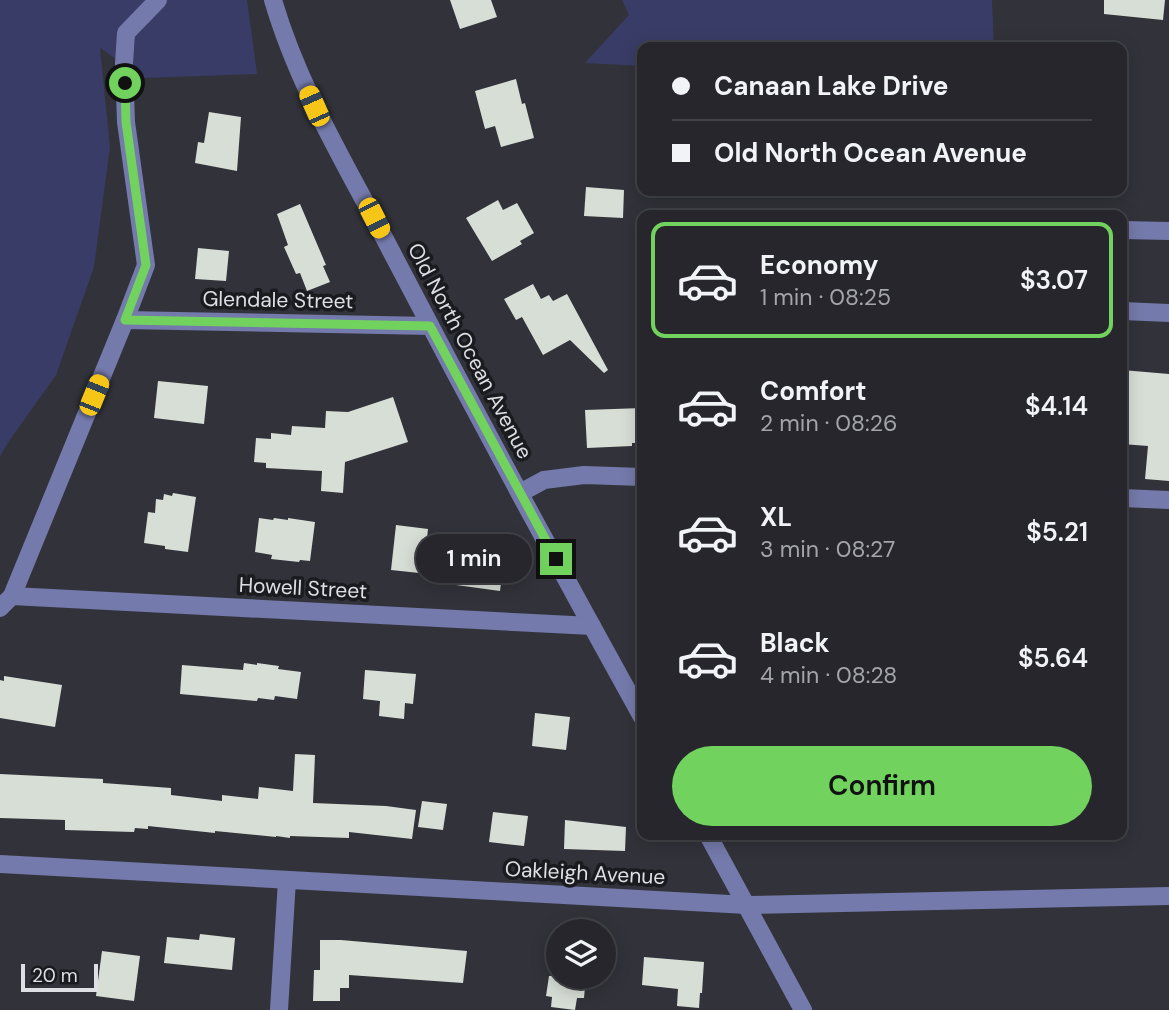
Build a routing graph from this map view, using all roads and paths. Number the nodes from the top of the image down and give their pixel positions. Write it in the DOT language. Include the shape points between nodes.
graph roads {
  1 [pos="158,0"];
  2 [pos="273,0"];
  3 [pos="1127,230"];
  4 [pos="1169,231"];
  5 [pos="1127,311"];
  6 [pos="1169,313"];
  7 [pos="125,320"];
  8 [pos="430,326"];
  9 [pos="637,477"];
  10 [pos="520,493"];
  11 [pos="1127,498"];
  12 [pos="1169,500"];
  13 [pos="6,602"];
  14 [pos="592,626"];
  15 [pos="637,708"];
  16 [pos="711,840"];
  17 [pos="0,864"];
  18 [pos="287,880"];
  19 [pos="1169,896"];
  20 [pos="747,905"];
  21 [pos="279,1010"];
  22 [pos="803,1010"];
  1 -- 7 [label="street" via="126,33 126,122 146,265"];
  2 -- 8 [label="street, Old North Ocean Avenue" via="314,106"];
  3 -- 4 [label="street"];
  5 -- 6 [label="street"];
  7 -- 8 [label="street, Glendale Street"];
  7 -- 13 [label="street"];
  8 -- 10 [label="street, Old North Ocean Avenue"];
  9 -- 10 [label="street" via="584,475 544,480"];
  10 -- 14 [label="street, Old North Ocean Avenue"];
  11 -- 12 [label="street"];
  13 -- 14 [label="street, Howell Street"];
  14 -- 15 [label="street, Old North Ocean Avenue"];
  16 -- 20 [label="street"];
  17 -- 18 [label="street, Oakleigh Avenue"];
  18 -- 20 [label="street, Oakleigh Avenue"];
  18 -- 21 [label="street"];
  19 -- 20 [label="street, Oakleigh Avenue"];
  20 -- 22 [label="street"];
}
